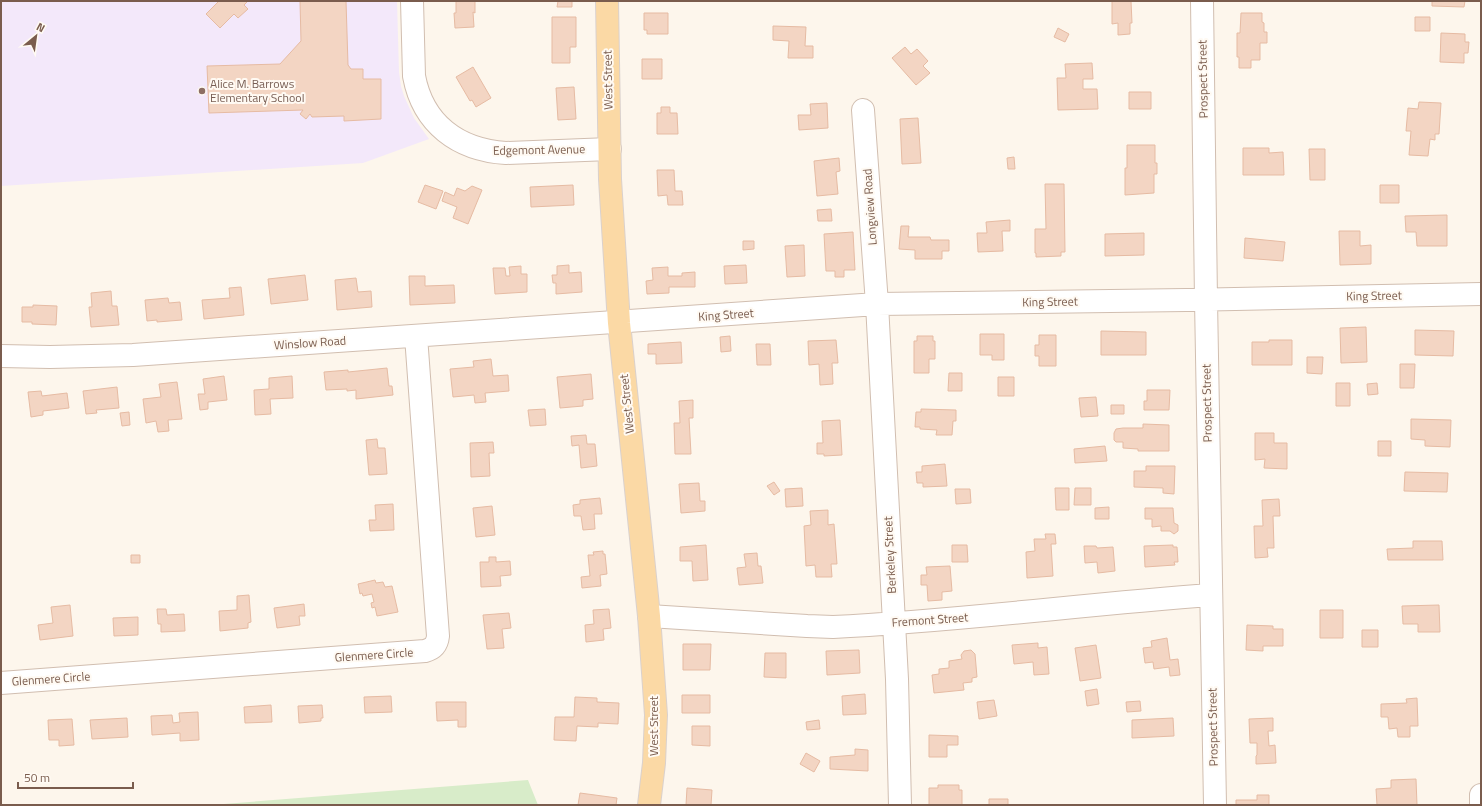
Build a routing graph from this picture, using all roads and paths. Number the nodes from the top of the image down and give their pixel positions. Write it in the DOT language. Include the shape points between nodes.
graph roads {
  1 [pos="412,1"];
  2 [pos="607,1"];
  3 [pos="1202,1"];
  4 [pos="863,110"];
  5 [pos="610,149"];
  6 [pos="1481,294"];
  7 [pos="1206,300"];
  8 [pos="877,304"];
  9 [pos="619,323"];
  10 [pos="416,336"];
  11 [pos="1,356"];
  12 [pos="1211,595"];
  13 [pos="649,616"];
  14 [pos="894,623"];
  15 [pos="1,683"];
  16 [pos="1481,795"];
  17 [pos="649,805"];
  18 [pos="900,805"];
  19 [pos="1214,805"];
  20 [pos="1481,805"];
  1 -- 5 [label="street, Edgemont Avenue" via="416,87 427,111 448,134 469,146 494,152"];
  2 -- 5 [label="main road, West Street"];
  3 -- 7 [label="street, Prospect Street"];
  4 -- 8 [label="street, Longview Road"];
  5 -- 9 [label="main road, West Street"];
  6 -- 7 [label="street, King Street"];
  7 -- 8 [label="street, King Street"];
  7 -- 12 [label="street, Prospect Street"];
  8 -- 9 [label="street, King Street"];
  8 -- 14 [label="street, Berkeley Street"];
  9 -- 10 [label="street, Winslow Road"];
  9 -- 13 [label="main road, West Street"];
  10 -- 11 [label="street, Winslow Road" via="133,355"];
  10 -- 15 [label="street, Glenmere Circle" via="438,636 432,648 425,651"];
  12 -- 14 [label="street, Fremont Street"];
  12 -- 19 [label="street, Prospect Street"];
  13 -- 14 [label="street, Fremont Street" via="833,627"];
  13 -- 17 [label="main road, West Street" via="656,721"];
  14 -- 18 [label="street, Berkeley Street"];
  16 -- 20 [label="street"];
}
